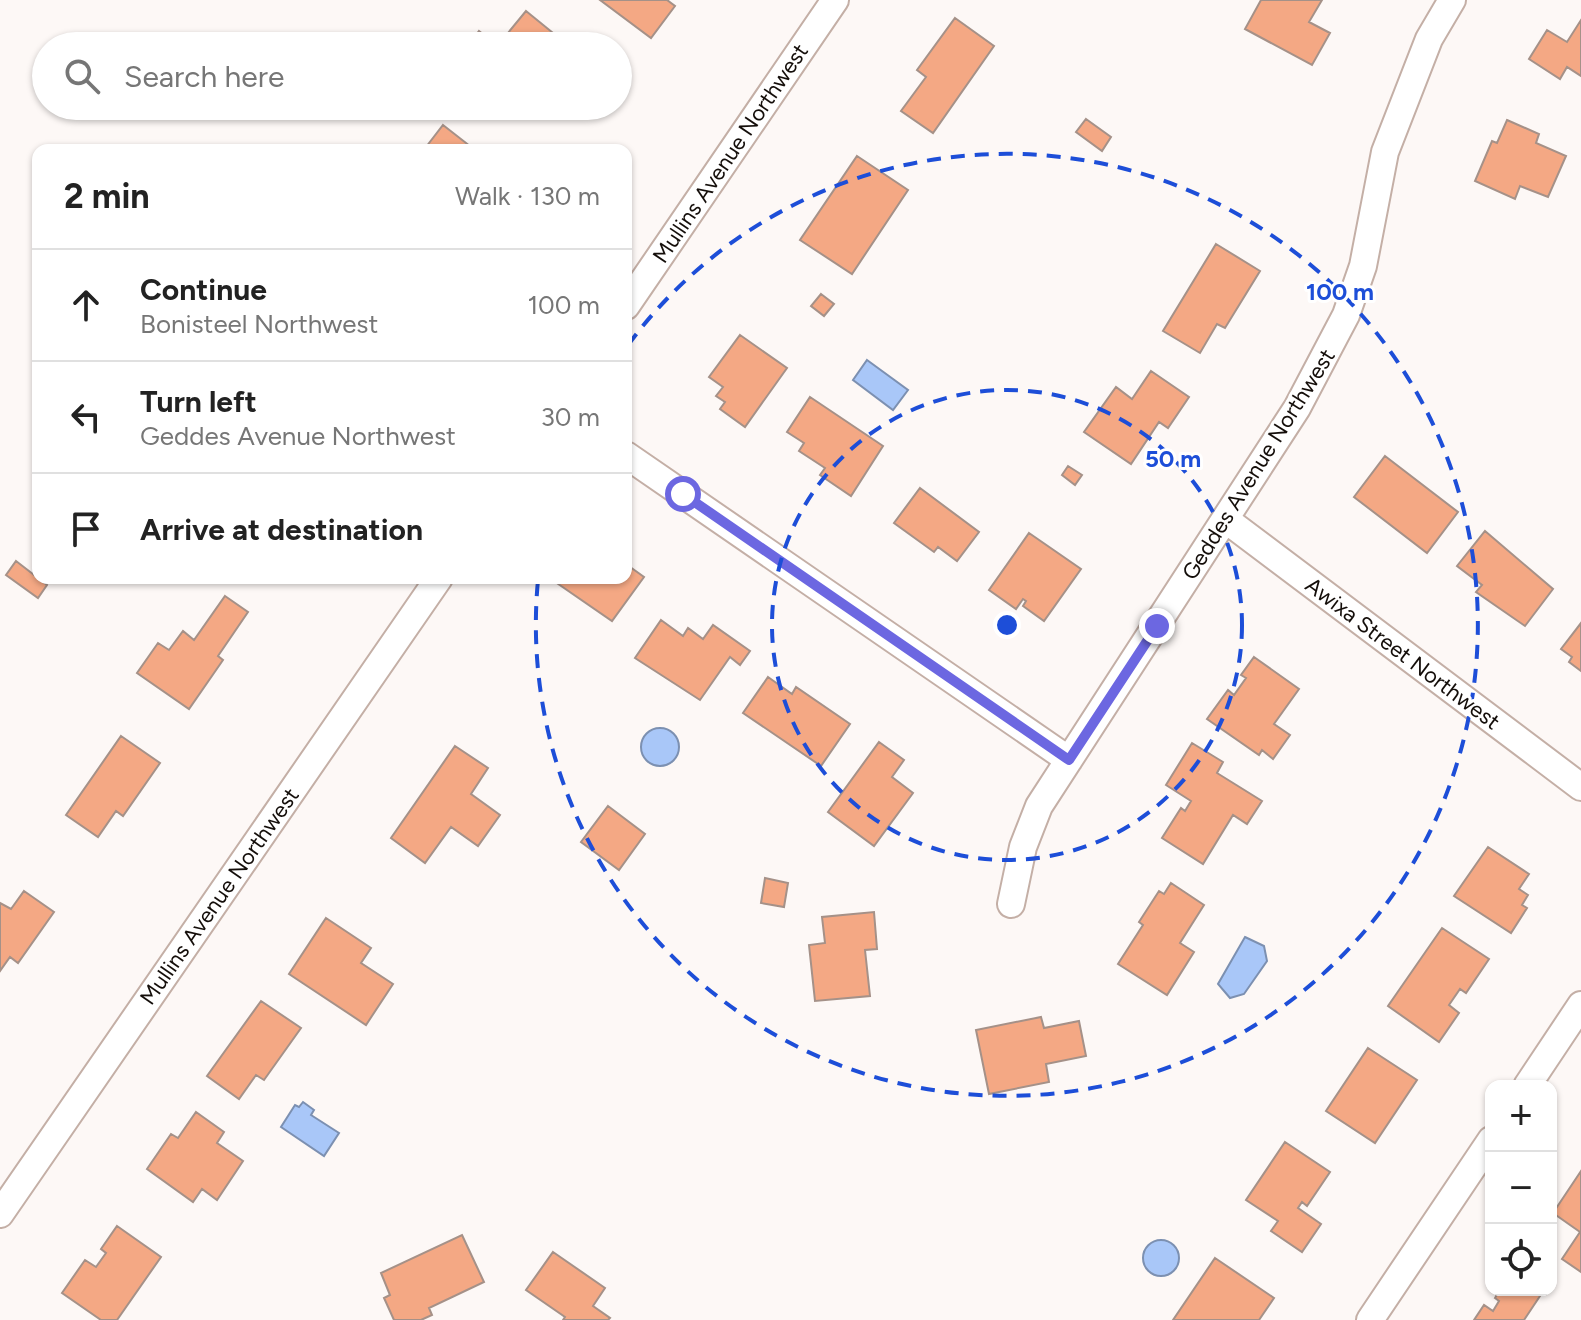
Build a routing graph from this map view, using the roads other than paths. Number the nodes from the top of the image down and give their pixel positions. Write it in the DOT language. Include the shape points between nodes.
graph roads {
  1 [pos="835,0"];
  2 [pos="1452,0"];
  3 [pos="632,297"];
  4 [pos="632,459"];
  5 [pos="1225,519"];
  6 [pos="435,584"];
  7 [pos="1069,760"];
  8 [pos="1581,787"];
  9 [pos="1011,904"];
  10 [pos="1581,1005"];
  11 [pos="1531,1080"];
  12 [pos="1485,1149"];
  13 [pos="0,1214"];
  14 [pos="1370,1320"];
  1 -- 3 [label="street, Mullins Avenue Northwest"];
  2 -- 5 [label="street, Geddes Avenue Northwest" via="1429,39 1385,152 1363,266 1333,345"];
  4 -- 7 [label="street"];
  5 -- 7 [label="street, Geddes Avenue Northwest"];
  5 -- 8 [label="street, Awixa Street Northwest"];
  6 -- 13 [label="street, Mullins Avenue Northwest"];
  7 -- 9 [label="street, Geddes Avenue Northwest" via="1034,817"];
  10 -- 11 [label="street"];
  12 -- 14 [label="street"];
}
